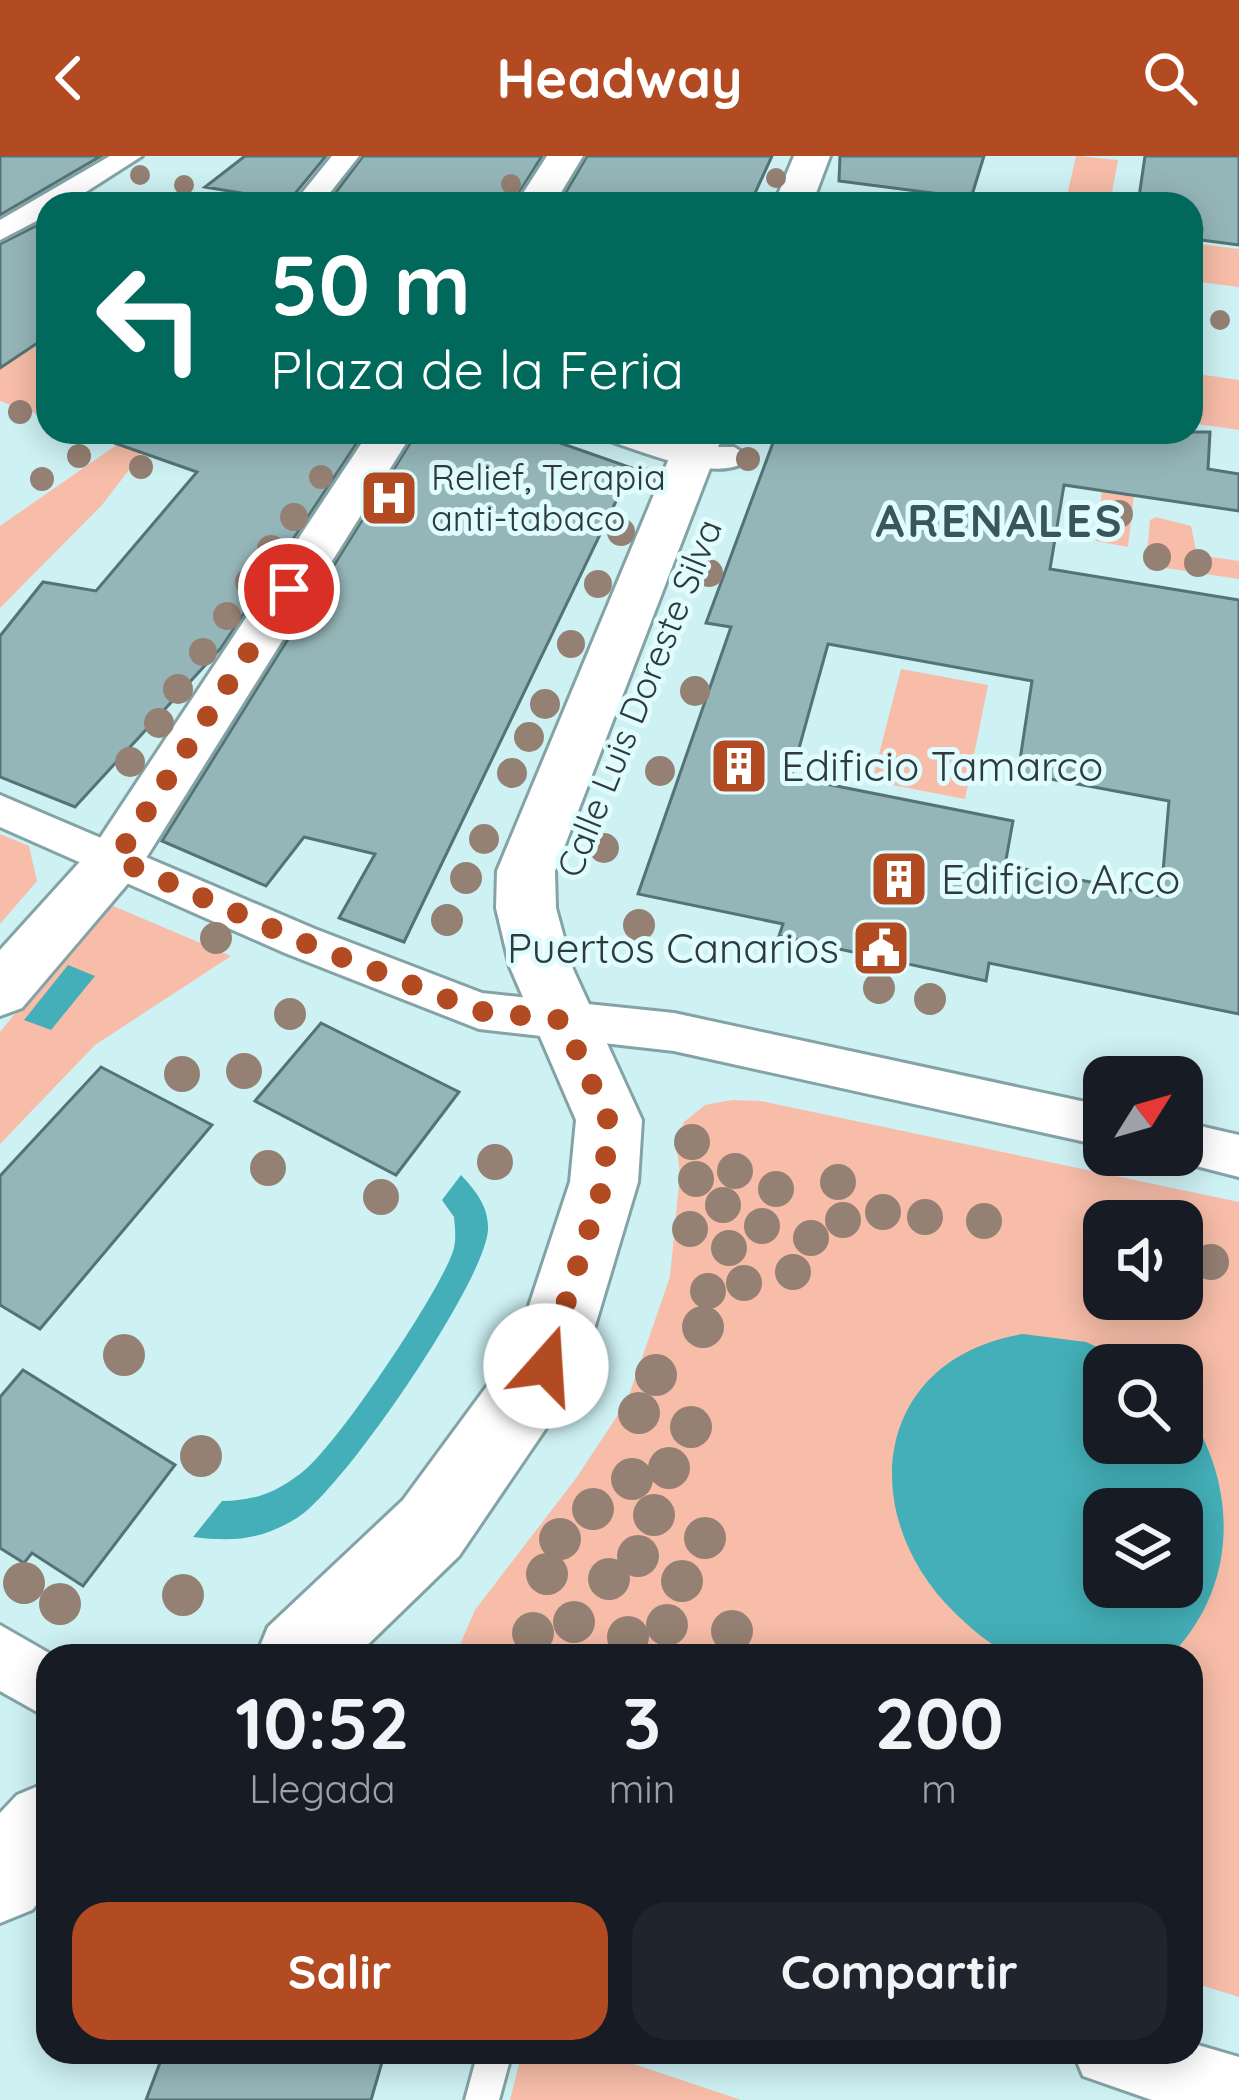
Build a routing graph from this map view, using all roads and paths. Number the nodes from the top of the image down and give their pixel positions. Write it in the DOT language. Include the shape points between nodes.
graph roads {
  1 [pos="129,156"];
  2 [pos="346,156"];
  3 [pos="565,156"];
  4 [pos="812,156"];
  5 [pos="850,156"];
  6 [pos="64,192"];
  7 [pos="317,192"];
  8 [pos="542,192"];
  9 [pos="798,192"];
  10 [pos="836,192"];
  11 [pos="36,208"];
  12 [pos="3,226"];
  13 [pos="36,236"];
  14 [pos="383,444"];
  15 [pos="718,445"];
  16 [pos="0,810"];
  17 [pos="116,859"];
  18 [pos="0,991"];
  19 [pos="552,994"];
  20 [pos="1083,1121"];
  21 [pos="1203,1148"];
  22 [pos="1239,1156"];
  23 [pos="310,1644"];
  24 [pos="0,1655"];
  25 [pos="36,1680"];
  26 [pos="491,2064"];
  27 [pos="1147,2064"];
  28 [pos="1239,2092"];
  29 [pos="482,2100"];
  1 -- 6 [label="street"];
  2 -- 7 [label="street"];
  3 -- 8 [label="street"];
  4 -- 9 [label="street"];
  5 -- 10 [label="street"];
  11 -- 12 [label="street"];
  12 -- 13 [label="street"];
  14 -- 17 [label="street"];
  15 -- 19 [label="street, Calle Luis Doreste Silva" via="571,860"];
  16 -- 17 [label="street"];
  17 -- 18 [label="street"];
  17 -- 19 [label="street" via="478,1011"];
  19 -- 20 [label="street" via="674,1033"];
  19 -- 23 [label="street" via="608,1120 604,1182 546,1366 431,1528"];
  21 -- 22 [label="street"];
  24 -- 25 [label="street"];
  26 -- 29 [label="lane"];
  27 -- 28 [label="street"];
}
